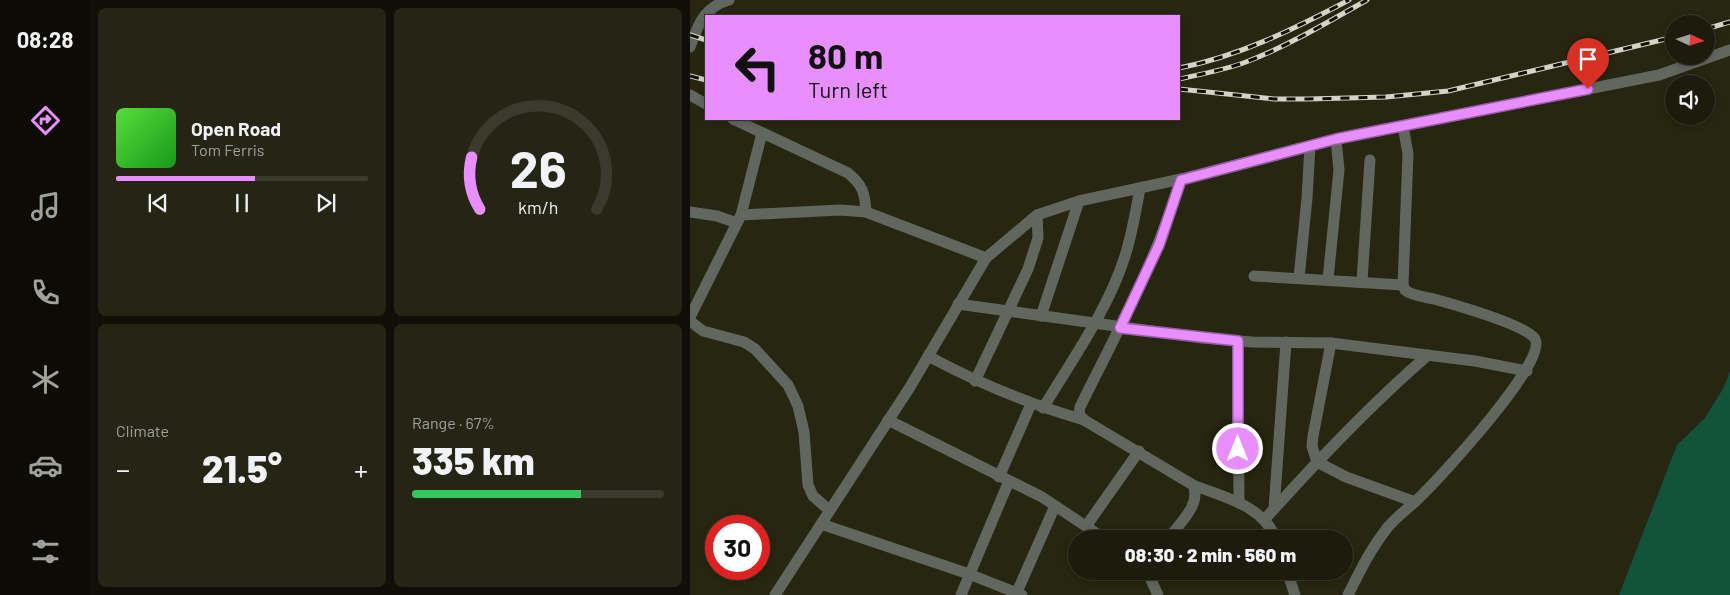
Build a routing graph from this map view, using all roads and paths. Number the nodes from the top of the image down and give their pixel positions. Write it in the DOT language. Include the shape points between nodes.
graph roads {
  1 [pos="729,0"];
  2 [pos="690,47"];
  3 [pos="1730,50"];
  4 [pos="690,95"];
  5 [pos="705,103"];
  6 [pos="735,120"];
  7 [pos="1403,126"];
  8 [pos="762,133"];
  9 [pos="1336,139"];
  10 [pos="1310,146"];
  11 [pos="1370,160"];
  12 [pos="1181,180"];
  13 [pos="1140,188"];
  14 [pos="1079,201"];
  15 [pos="690,212"];
  16 [pos="866,212"];
  17 [pos="1037,216"];
  18 [pos="739,219"];
  19 [pos="986,258"];
  20 [pos="1254,276"];
  21 [pos="1299,278"];
  22 [pos="1328,279"];
  23 [pos="1362,281"];
  24 [pos="1404,285"];
  25 [pos="958,304"];
  26 [pos="692,310"];
  27 [pos="1007,311"];
  28 [pos="1041,316"];
  29 [pos="690,321"];
  30 [pos="1094,324"];
  31 [pos="1120,328"];
  32 [pos="1238,341"];
  33 [pos="1286,342"];
  34 [pos="1331,343"];
  35 [pos="1428,355"];
  36 [pos="928,356"];
  37 [pos="1527,371"];
  38 [pos="975,381"];
  39 [pos="1031,404"];
  40 [pos="1043,408"];
  41 [pos="888,420"];
  42 [pos="1084,420"];
  43 [pos="1139,452"];
  44 [pos="1317,462"];
  45 [pos="1004,479"];
  46 [pos="1193,485"];
  47 [pos="1415,502"];
  48 [pos="1239,503"];
  49 [pos="1055,506"];
  50 [pos="1274,509"];
  51 [pos="829,510"];
  52 [pos="1265,519"];
  53 [pos="821,524"];
  54 [pos="1087,525"];
  55 [pos="1094,530"];
  56 [pos="1174,530"];
  57 [pos="1271,530"];
  58 [pos="969,574"];
  59 [pos="1150,580"];
  60 [pos="1290,580"];
  61 [pos="1020,594"];
  62 [pos="775,595"];
  63 [pos="961,595"];
  64 [pos="1158,595"];
  65 [pos="1295,595"];
  66 [pos="1348,595"];
  1 -- 2 [label="street" via="717,3 706,12 699,21"];
  3 -- 7 [label="street" via="1659,75"];
  4 -- 5 [label="street"];
  6 -- 8 [label="street"];
  7 -- 9 [label="street"];
  7 -- 24 [label="street" via="1408,154"];
  8 -- 16 [label="street" via="848,173 864,191"];
  8 -- 18 [label="street"];
  9 -- 10 [label="street"];
  9 -- 22 [label="street" via="1339,170"];
  10 -- 12 [label="street"];
  10 -- 21 [label="street"];
  11 -- 23 [label="street"];
  12 -- 13 [label="street"];
  12 -- 31 [label="street" via="1159,245"];
  13 -- 14 [label="street"];
  13 -- 30 [label="street" via="1124,257"];
  14 -- 17 [label="street"];
  14 -- 28 [label="street"];
  15 -- 18 [label="street"];
  16 -- 18 [label="street" via="840,210"];
  16 -- 19 [label="street"];
  17 -- 19 [label="street"];
  17 -- 27 [label="street" via="1038,238 1034,253"];
  18 -- 26 [label="street"];
  19 -- 25 [label="street"];
  20 -- 21 [label="street"];
  21 -- 22 [label="street"];
  22 -- 23 [label="street"];
  23 -- 24 [label="street"];
  24 -- 37 [label="street" via="1409,294 1498,319 1530,334 1537,345"];
  25 -- 27 [label="street"];
  25 -- 36 [label="street"];
  27 -- 28 [label="street"];
  27 -- 38 [label="street"];
  28 -- 30 [label="street"];
  29 -- 51 [label="street" via="702,331 737,340 755,349 788,385 798,406 804,432 808,486 813,496"];
  30 -- 31 [label="street"];
  30 -- 40 [label="street"];
  31 -- 32 [label="street"];
  31 -- 42 [label="street" via="1080,407"];
  32 -- 33 [label="street"];
  32 -- 48 [label="street"];
  33 -- 34 [label="street"];
  33 -- 50 [label="street"];
  34 -- 35 [label="street"];
  34 -- 44 [label="street" via="1313,436 1312,446"];
  35 -- 37 [label="street"];
  35 -- 44 [label="street" via="1392,386"];
  36 -- 38 [label="street"];
  36 -- 41 [label="street"];
  37 -- 47 [label="street" via="1511,394"];
  38 -- 39 [label="street"];
  39 -- 40 [label="street"];
  39 -- 45 [label="street"];
  40 -- 42 [label="street"];
  41 -- 45 [label="street"];
  41 -- 51 [label="street"];
  42 -- 43 [label="street"];
  43 -- 46 [label="street"];
  43 -- 54 [label="street"];
  44 -- 47 [label="street" via="1346,477"];
  44 -- 50 [label="street"];
  45 -- 49 [label="street"];
  45 -- 58 [label="street"];
  46 -- 48 [label="street"];
  46 -- 56 [label="street" via="1197,492 1194,502"];
  47 -- 66 [label="street" via="1390,525 1372,548"];
  48 -- 52 [label="street"];
  49 -- 54 [label="street"];
  49 -- 61 [label="street"];
  50 -- 52 [label="street"];
  51 -- 53 [label="street"];
  52 -- 57 [label="street"];
  53 -- 58 [label="street"];
  53 -- 62 [label="street"];
  54 -- 55 [label="street"];
  58 -- 61 [label="street"];
  58 -- 63 [label="street"];
  59 -- 64 [label="street"];
  60 -- 65 [label="street"];
}
